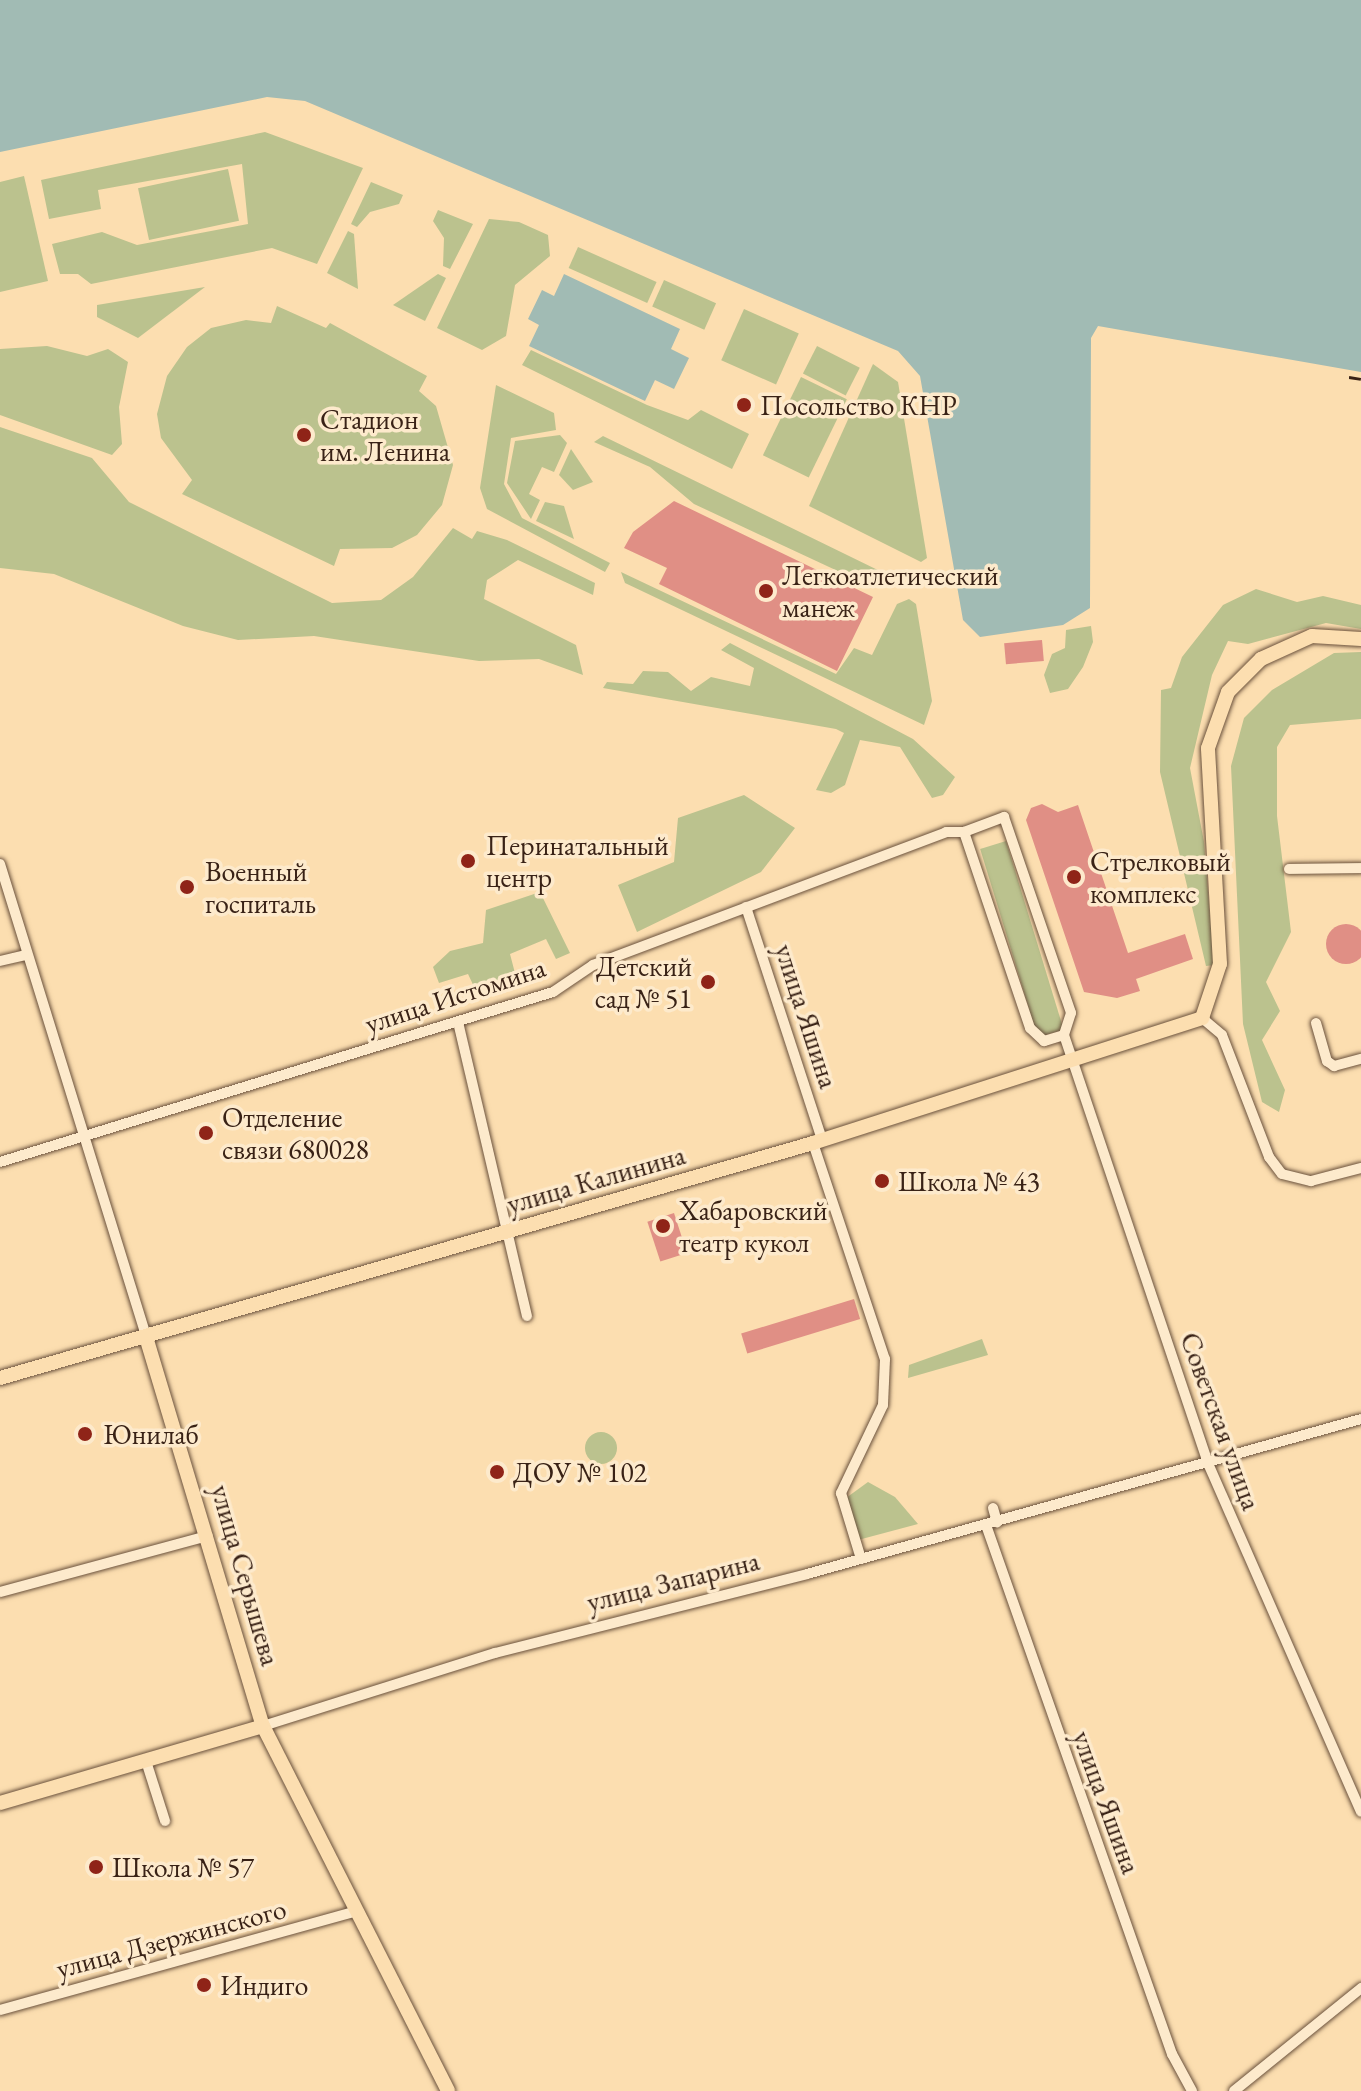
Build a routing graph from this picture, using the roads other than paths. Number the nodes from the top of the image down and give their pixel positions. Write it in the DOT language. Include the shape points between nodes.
graph roads {
  1 [pos="1361,639"];
  2 [pos="1004,817"];
  3 [pos="964,832"];
  4 [pos="0,864"];
  5 [pos="1361,868"];
  6 [pos="1289,869"];
  7 [pos="746,907"];
  8 [pos="26,955"];
  9 [pos="0,961"];
  10 [pos="1202,1018"];
  11 [pos="458,1022"];
  12 [pos="1316,1023"];
  13 [pos="1064,1035"];
  14 [pos="1071,1059"];
  15 [pos="1361,1059"];
  16 [pos="82,1139"];
  17 [pos="817,1141"];
  18 [pos="0,1162"];
  19 [pos="1361,1168"];
  20 [pos="508,1231"];
  21 [pos="527,1316"];
  22 [pos="146,1337"];
  23 [pos="0,1378"];
  24 [pos="1361,1419"];
  25 [pos="1207,1461"];
  26 [pos="993,1508"];
  27 [pos="997,1522"];
  28 [pos="986,1525"];
  29 [pos="208,1536"];
  30 [pos="861,1559"];
  31 [pos="0,1592"];
  32 [pos="263,1726"];
  33 [pos="146,1761"];
  34 [pos="0,1803"];
  35 [pos="1361,1812"];
  36 [pos="165,1821"];
  37 [pos="354,1912"];
  38 [pos="1361,1988"];
  39 [pos="0,2010"];
  40 [pos="448,2091"];
  41 [pos="1192,2091"];
  42 [pos="1234,2091"];
  1 -- 10 [label="main road" via="1312,636 1261,659 1228,692 1208,748 1220,964"];
  2 -- 3 [label="street, улица Истомина"];
  2 -- 13 [label="street, Советская улица" via="1071,1013"];
  3 -- 7 [label="street, улица Истомина" via="946,832"];
  3 -- 13 [label="street" via="1030,1028 1044,1041"];
  4 -- 8 [label="street, улица Серышева"];
  5 -- 6 [label="street"];
  7 -- 11 [label="street, улица Истомина" via="593,965 553,992"];
  7 -- 17 [label="street, улица Яшина"];
  8 -- 9 [label="street"];
  8 -- 16 [label="street, улица Серышева"];
  10 -- 14 [label="main road, улица Калинина"];
  10 -- 19 [label="street" via="1222,1035 1269,1157 1282,1174 1311,1181"];
  11 -- 16 [label="street, улица Истомина"];
  11 -- 20 [label="street"];
  12 -- 15 [label="street" via="1327,1061 1334,1066"];
  13 -- 14 [label="street, Советская улица"];
  14 -- 17 [label="main road, улица Калинина"];
  14 -- 25 [label="street, Советская улица"];
  16 -- 18 [label="street, улица Истомина"];
  16 -- 22 [label="street, улица Серышева"];
  17 -- 20 [label="main road, улица Калинина"];
  17 -- 30 [label="street, улица Яшина" via="885,1359 887,1393 841,1493"];
  20 -- 21 [label="street"];
  20 -- 22 [label="main road, улица Калинина"];
  22 -- 23 [label="main road, улица Калинина"];
  22 -- 29 [label="main road, улица Серышева"];
  24 -- 25 [label="street, улица Запарина"];
  25 -- 27 [label="street, улица Запарина"];
  25 -- 35 [label="street, Советская улица"];
  26 -- 27 [label="street"];
  27 -- 28 [label="street, улица Запарина"];
  28 -- 30 [label="street, улица Запарина"];
  28 -- 41 [label="street, улица Яшина" via="1172,2054"];
  29 -- 31 [label="street"];
  29 -- 32 [label="main road, улица Серышева"];
  30 -- 32 [label="street, улица Запарина" via="495,1653"];
  32 -- 33 [label="main road, улица Запарина"];
  32 -- 37 [label="main road, улица Серышева"];
  33 -- 34 [label="main road, улица Запарина"];
  33 -- 36 [label="street"];
  37 -- 39 [label="street, улица Дзержинского"];
  37 -- 40 [label="main road, улица Серышева"];
  38 -- 42 [label="street"];
}
